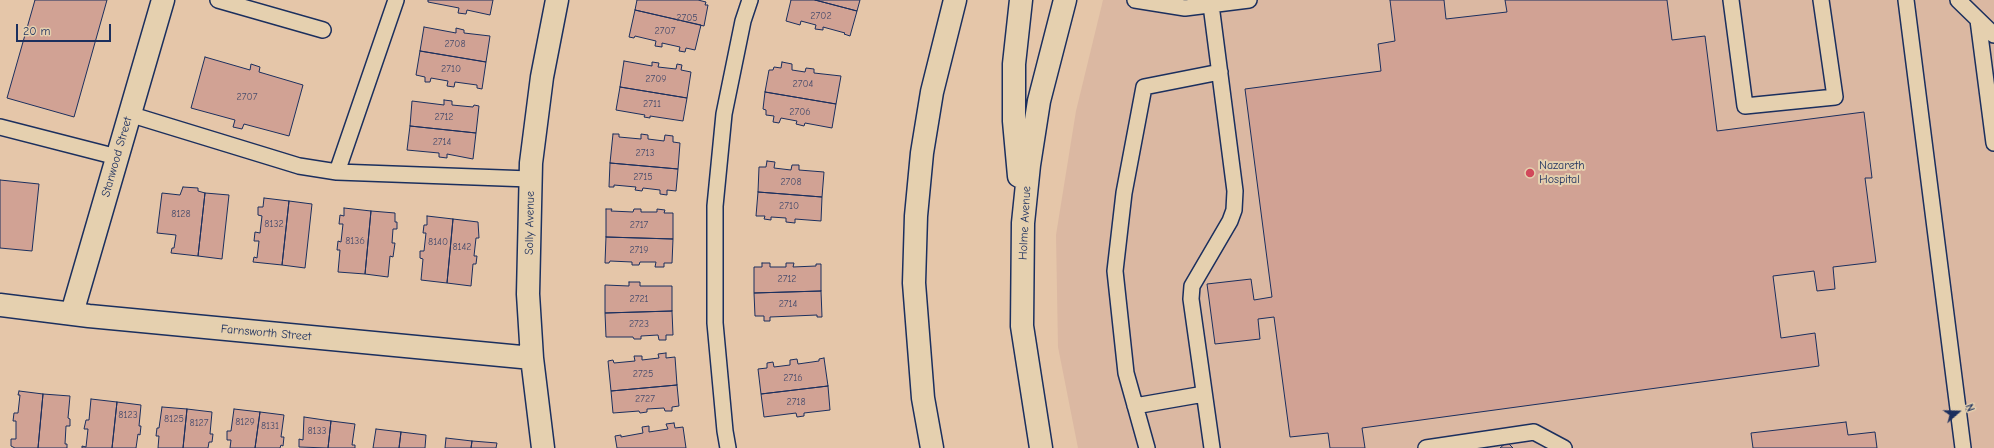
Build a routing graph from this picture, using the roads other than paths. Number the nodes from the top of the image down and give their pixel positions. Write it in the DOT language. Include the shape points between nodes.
graph roads {
  1 [pos="162,0"];
  2 [pos="218,0"];
  3 [pos="396,0"];
  4 [pos="557,0"];
  5 [pos="750,0"];
  6 [pos="955,0"];
  7 [pos="1021,0"];
  8 [pos="1065,0"];
  9 [pos="1135,0"];
  10 [pos="1731,0"];
  11 [pos="1821,0"];
  12 [pos="1906,0"];
  13 [pos="1958,0"];
  14 [pos="1240,1"];
  15 [pos="1211,5"];
  16 [pos="1978,20"];
  17 [pos="323,30"];
  18 [pos="1994,36"];
  19 [pos="1220,72"];
  20 [pos="130,114"];
  21 [pos="0,126"];
  22 [pos="1994,143"];
  23 [pos="117,157"];
  24 [pos="337,172"];
  25 [pos="530,179"];
  26 [pos="1023,223"];
  27 [pos="0,305"];
  28 [pos="72,314"];
  29 [pos="532,358"];
  30 [pos="1204,394"];
  31 [pos="1135,406"];
  32 [pos="543,448"];
  33 [pos="728,448"];
  34 [pos="932,448"];
  35 [pos="1041,448"];
  36 [pos="1147,448"];
  37 [pos="1212,448"];
  38 [pos="1426,448"];
  39 [pos="1564,448"];
  40 [pos="1963,448"];
  1 -- 20 [label="street, Stanwood Street"];
  2 -- 17 [label="lane"];
  3 -- 24 [label="lane"];
  4 -- 25 [label="street, Solly Avenue" via="542,77"];
  5 -- 33 [label="lane" via="724,114 715,206 715,323"];
  6 -- 34 [label="street" via="932,92 922,153 916,216 914,283 923,398"];
  7 -- 26 [label="street" via="1014,64 1014,121"];
  8 -- 26 [label="street, Holme Avenue" via="1039,101 1028,165"];
  9 -- 15 [label="lane" via="1185,8"];
  10 -- 11 [label="lane" via="1745,106 1835,97"];
  12 -- 40 [label="lane"];
  13 -- 16 [label="lane"];
  14 -- 15 [label="lane"];
  15 -- 19 [label="lane"];
  16 -- 18 [label="lane"];
  16 -- 22 [label="lane"];
  19 -- 30 [label="lane" via="1235,191 1234,210 1230,221 1192,286 1191,299"];
  19 -- 31 [label="lane" via="1144,87 1124,193 1115,271 1126,373"];
  20 -- 23 [label="street, Stanwood Street"];
  20 -- 24 [label="lane" via="299,166"];
  21 -- 23 [label="lane"];
  23 -- 28 [label="street, Stanwood Street"];
  24 -- 25 [label="lane"];
  25 -- 29 [label="street, Solly Avenue" via="528,294"];
  26 -- 35 [label="street, Holme Avenue" via="1022,326"];
  27 -- 28 [label="street, Farnsworth Street"];
  28 -- 29 [label="street, Farnsworth Street"];
  29 -- 32 [label="street, Solly Avenue"];
  30 -- 31 [label="lane"];
  30 -- 37 [label="lane"];
  31 -- 36 [label="lane"];
  38 -- 39 [label="lane" via="1534,432"];
}
